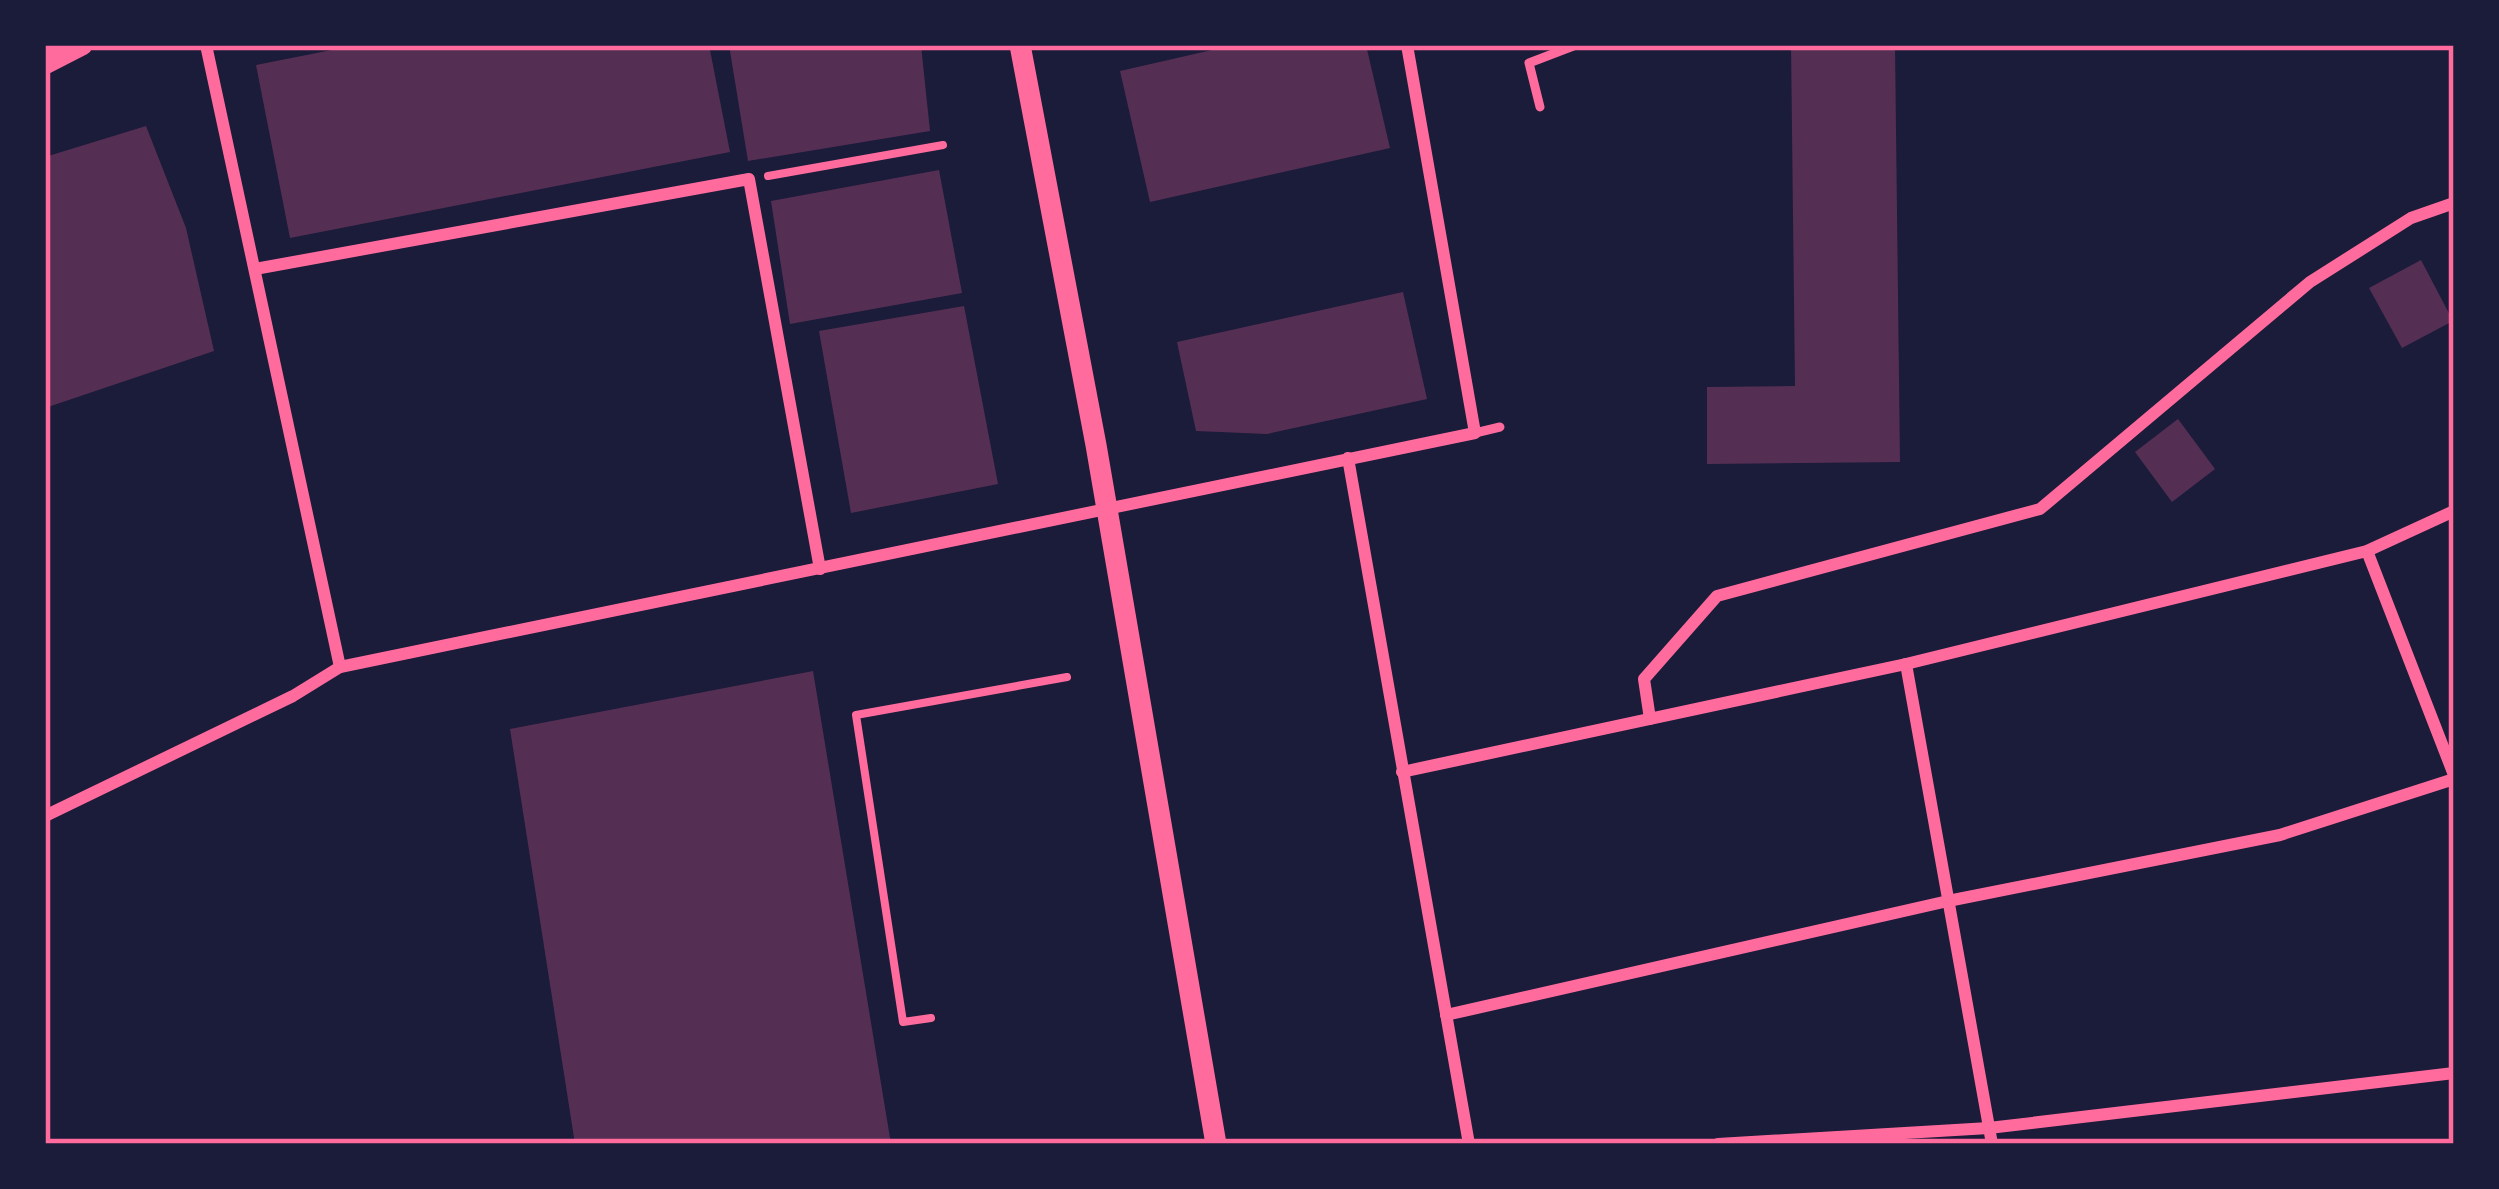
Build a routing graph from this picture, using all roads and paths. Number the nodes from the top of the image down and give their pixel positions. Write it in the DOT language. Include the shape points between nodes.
graph roads {
  1 [pos="82,45"];
  2 [pos="206,45"];
  3 [pos="1020,45"];
  4 [pos="1407,45"];
  5 [pos="1576,45"];
  6 [pos="45,64"];
  7 [pos="1540,107"];
  8 [pos="943,145"];
  9 [pos="749,179"];
  10 [pos="2454,203"];
  11 [pos="255,269"];
  12 [pos="1500,427"];
  13 [pos="1475,433"];
  14 [pos="1348,458"];
  15 [pos="1107,510"];
  16 [pos="2454,511"];
  17 [pos="2367,551"];
  18 [pos="820,569"];
  19 [pos="1906,664"];
  20 [pos="340,667"];
  21 [pos="1067,677"];
  22 [pos="1650,718"];
  23 [pos="1402,772"];
  24 [pos="2454,777"];
  25 [pos="45,816"];
  26 [pos="1948,901"];
  27 [pos="1446,1015"];
  28 [pos="931,1018"];
  29 [pos="2454,1073"];
  30 [pos="1989,1128"];
  31 [pos="1216,1144"];
  32 [pos="1469,1144"];
  33 [pos="1718,1144"];
  34 [pos="1992,1144"];
  1 -- 6 [label="street"];
  2 -- 11 [label="street"];
  3 -- 15 [label="street"];
  4 -- 13 [label="street"];
  5 -- 7 [label="lane" via="1529,63"];
  8 -- 9 [label="path"];
  9 -- 11 [label="street"];
  9 -- 18 [label="street"];
  10 -- 22 [label="street" via="2411,218 2310,282 2040,509 1717,596 1644,680"];
  11 -- 20 [label="street"];
  12 -- 13 [label="lane"];
  13 -- 14 [label="street"];
  14 -- 15 [label="street"];
  14 -- 23 [label="street"];
  15 -- 18 [label="street"];
  15 -- 31 [label="street"];
  16 -- 17 [label="street"];
  17 -- 19 [label="street"];
  17 -- 24 [label="street"];
  18 -- 20 [label="street"];
  19 -- 22 [label="street"];
  19 -- 26 [label="street"];
  20 -- 25 [label="street"];
  21 -- 28 [label="path" via="856,715 903,1022"];
  22 -- 23 [label="street"];
  23 -- 27 [label="street"];
  24 -- 26 [label="street" via="2280,836"];
  26 -- 27 [label="street"];
  26 -- 30 [label="street"];
  27 -- 32 [label="street"];
  29 -- 30 [label="street"];
  30 -- 33 [label="street"];
  30 -- 34 [label="street"];
}
